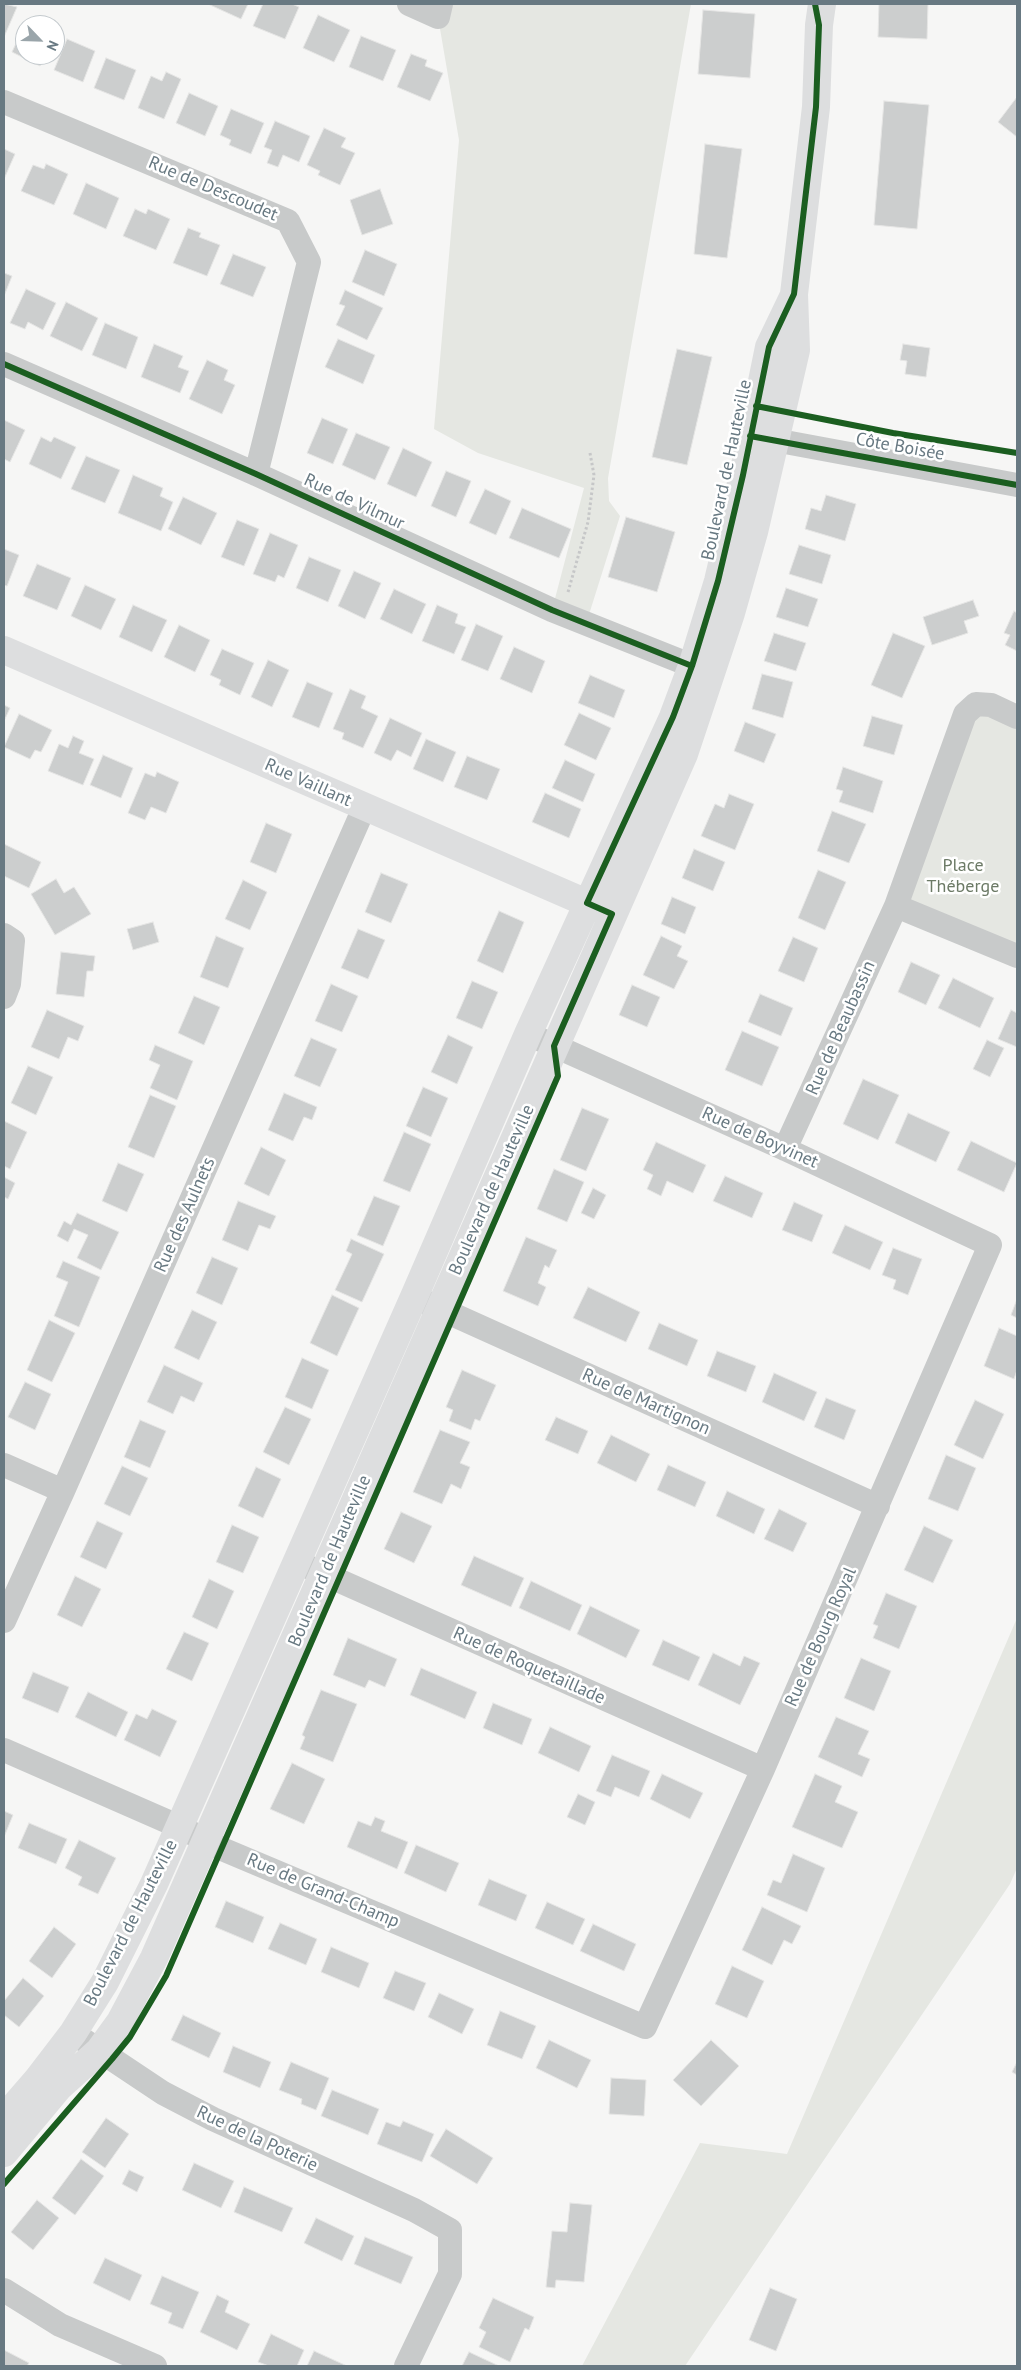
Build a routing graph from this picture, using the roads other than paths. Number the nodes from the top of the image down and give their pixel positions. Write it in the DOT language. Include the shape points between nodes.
graph roads {
  1 [pos="408,4"];
  2 [pos="441,4"];
  3 [pos="818,11"];
  4 [pos="4,102"];
  5 [pos="794,294"];
  6 [pos="4,364"];
  7 [pos="750,436"];
  8 [pos="777,440"];
  9 [pos="256,474"];
  10 [pos="1017,485"];
  11 [pos="4,650"];
  12 [pos="702,670"];
  13 [pos="1017,717"];
  14 [pos="364,808"];
  15 [pos="587,903"];
  16 [pos="896,906"];
  17 [pos="612,914"];
  18 [pos="8,938"];
  19 [pos="1017,956"];
  20 [pos="4,997"];
  21 [pos="528,1034"];
  22 [pos="554,1046"];
  23 [pos="785,1149"];
  24 [pos="990,1244"];
  25 [pos="414,1297"];
  26 [pos="440,1309"];
  27 [pos="4,1466"];
  28 [pos="63,1491"];
  29 [pos="878,1506"];
  30 [pos="296,1562"];
  31 [pos="324,1575"];
  32 [pos="4,1621"];
  33 [pos="4,1750"];
  34 [pos="763,1769"];
  35 [pos="180,1827"];
  36 [pos="207,1840"];
  37 [pos="645,2027"];
  38 [pos="73,2033"];
  39 [pos="99,2051"];
  40 [pos="4,2118"];
  41 [pos="4,2153"];
  42 [pos="4,2290"];
  43 [pos="155,2366"];
  44 [pos="406,2366"];
  1 -- 2 [label="street" via="438,17"];
  3 -- 5 [label="street, Boulevard de Hauteville" via="816,106"];
  4 -- 9 [label="street, Rue de Descoudet" via="288,221 309,262"];
  5 -- 7 [label="street, Boulevard de Hauteville" via="769,347"];
  5 -- 8 [label="street, Boulevard de Hauteville" via="796,350"];
  6 -- 9 [label="street, Rue de Vilmur"];
  7 -- 8 [label="street, Côte Boisée"];
  7 -- 12 [label="street, Boulevard de Hauteville"];
  8 -- 10 [label="street, Côte Boisée"];
  8 -- 12 [label="street, Boulevard de Hauteville" via="754,532"];
  9 -- 12 [label="street, Rue de Vilmur" via="561,614"];
  11 -- 14 [label="street, Rue Vaillant"];
  12 -- 15 [label="street, Boulevard de Hauteville" via="673,717"];
  12 -- 17 [label="street, Boulevard de Hauteville" via="684,754"];
  13 -- 16 [label="street, Rue de Beaubassin" via="991,705 976,704 965,714"];
  14 -- 15 [label="street, Rue Vaillant"];
  14 -- 28 [label="street, Rue des Aulnets"];
  15 -- 17 [label="street, Rue Vaillant"];
  15 -- 21 [label="street, Boulevard de Hauteville"];
  16 -- 19 [label="street"];
  16 -- 23 [label="street, Rue de Beaubassin"];
  17 -- 22 [label="street, Boulevard de Hauteville"];
  18 -- 20 [label="street" via="10,984"];
  21 -- 22 [label="street, Rue de Boyvinet"];
  21 -- 25 [label="street, Boulevard de Hauteville"];
  22 -- 23 [label="street, Rue de Boyvinet"];
  22 -- 26 [label="street, Boulevard de Hauteville"];
  23 -- 24 [label="street, Rue de Boyvinet"];
  24 -- 29 [label="street, Rue de Bourg Royal"];
  25 -- 26 [label="street, Rue de Martignon"];
  25 -- 30 [label="street, Boulevard de Hauteville"];
  26 -- 29 [label="street, Rue de Martignon"];
  26 -- 31 [label="street, Boulevard de Hauteville"];
  27 -- 28 [label="street"];
  28 -- 32 [label="street, Rue des Aulnets"];
  29 -- 34 [label="street, Rue de Bourg Royal"];
  30 -- 31 [label="street, Rue de Roquetaillade"];
  30 -- 35 [label="street, Boulevard de Hauteville"];
  31 -- 34 [label="street, Rue de Roquetaillade"];
  31 -- 36 [label="street, Boulevard de Hauteville"];
  33 -- 35 [label="street, Rue de Grand-Champ"];
  34 -- 37 [label="street, Rue de Bourg Royal"];
  35 -- 36 [label="street, Rue de Grand-Champ"];
  35 -- 38 [label="street, Boulevard de Hauteville" via="105,1982"];
  36 -- 37 [label="street, Rue de Grand-Champ"];
  36 -- 39 [label="street, Boulevard de Hauteville" via="154,1958 120,2022"];
  38 -- 39 [label="street, Rue de la Poterie"];
  38 -- 40 [label="street, Boulevard de Hauteville"];
  39 -- 41 [label="street, Boulevard de Hauteville" via="59,2087"];
  39 -- 44 [label="street, Rue de la Poterie" via="163,2094 204,2115 414,2210 450,2230 450,2274"];
  42 -- 43 [label="street" via="60,2325"];
}
